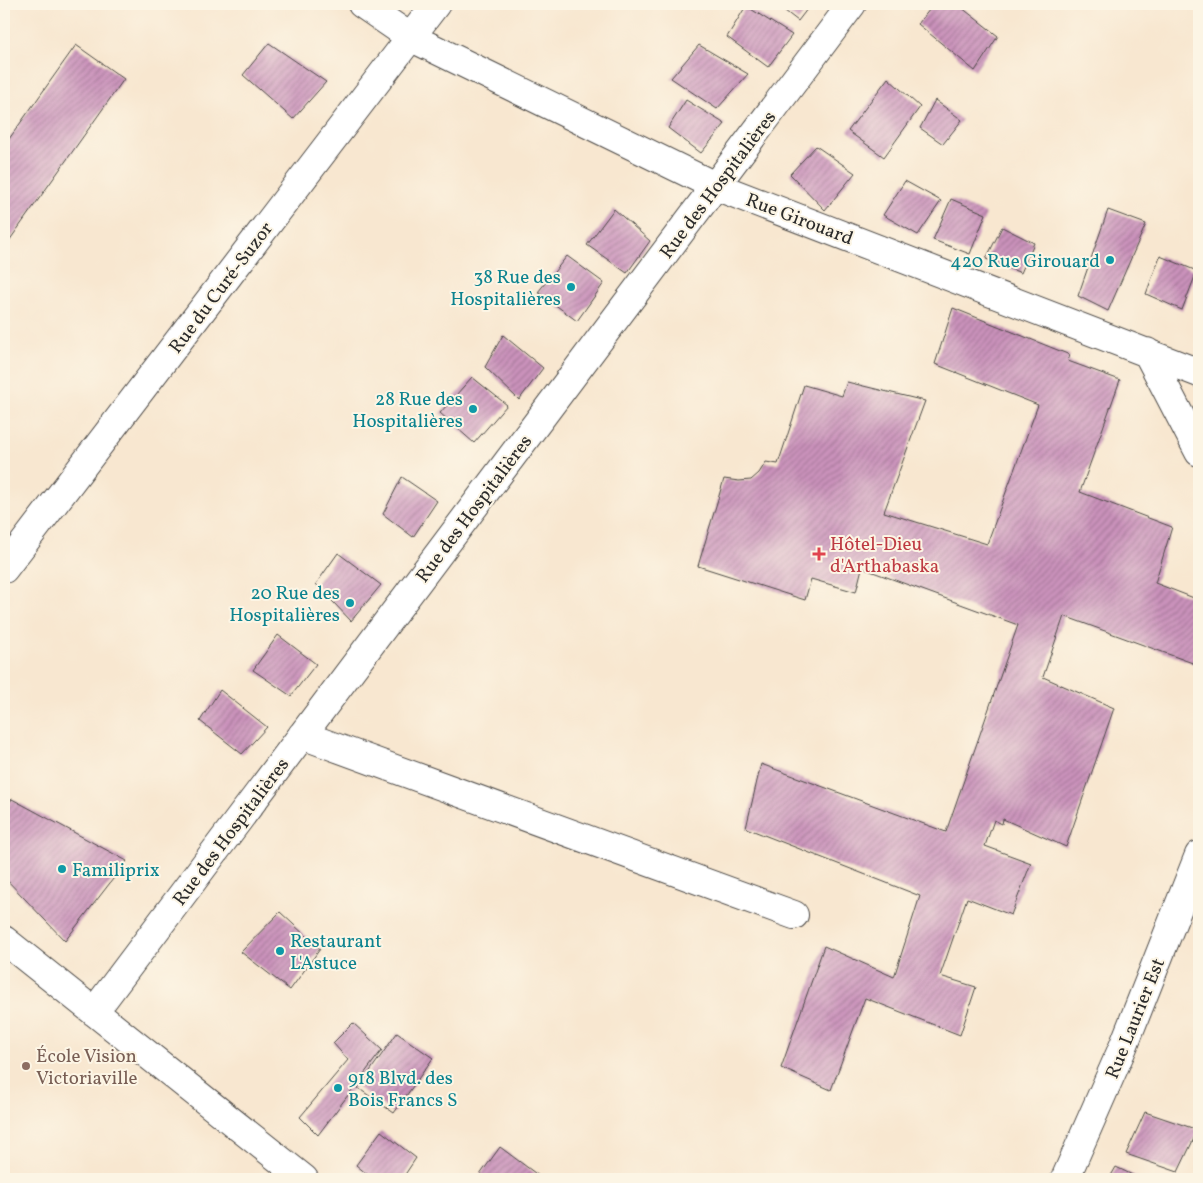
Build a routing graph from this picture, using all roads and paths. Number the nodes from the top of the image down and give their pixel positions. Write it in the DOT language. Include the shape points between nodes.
graph roads {
  1 [pos="362,4"];
  2 [pos="436,4"];
  3 [pos="852,4"];
  4 [pos="410,37"];
  5 [pos="715,186"];
  6 [pos="1147,352"];
  7 [pos="1199,373"];
  8 [pos="1199,452"];
  9 [pos="4,569"];
  10 [pos="302,735"];
  11 [pos="1199,855"];
  12 [pos="794,915"];
  13 [pos="4,940"];
  14 [pos="94,1012"];
  15 [pos="304,1179"];
  16 [pos="1066,1179"];
  1 -- 4 [label="street, Rue Girouard"];
  2 -- 4 [label="street, Rue du Curé-Suzor"];
  3 -- 5 [label="street, Rue des Hospitalières"];
  4 -- 5 [label="street, Rue Girouard"];
  4 -- 9 [label="street, Rue du Curé-Suzor"];
  5 -- 6 [label="street, Rue Girouard"];
  5 -- 10 [label="street, Rue des Hospitalières"];
  6 -- 7 [label="street, Rue Girouard"];
  6 -- 8 [label="street"];
  10 -- 12 [label="street"];
  10 -- 14 [label="street, Rue des Hospitalières"];
  11 -- 16 [label="street, Rue Laurier Est" via="1123,1047"];
  13 -- 14 [label="street"];
  14 -- 15 [label="street"];
}
